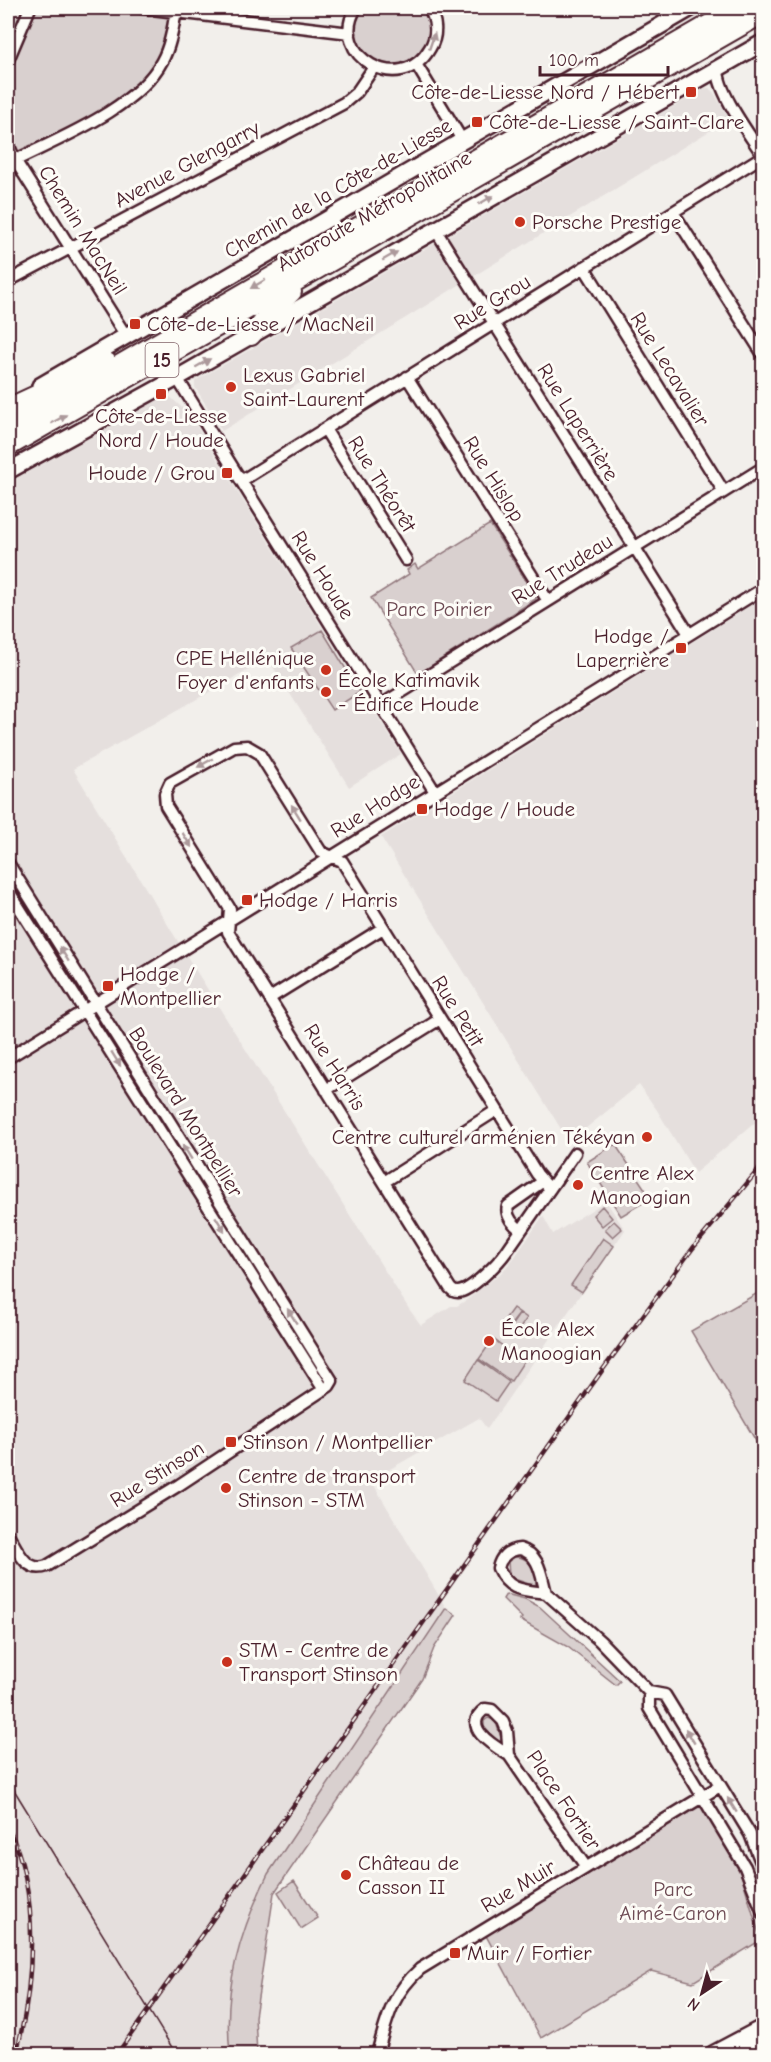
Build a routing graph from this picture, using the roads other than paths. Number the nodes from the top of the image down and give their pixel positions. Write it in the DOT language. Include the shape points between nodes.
graph roads {
  1 [pos="30,8"];
  2 [pos="143,8"];
  3 [pos="356,8"];
  4 [pos="431,8"];
  5 [pos="691,8"];
  6 [pos="737,8"];
  7 [pos="176,9"];
  8 [pos="764,13"];
  9 [pos="714,31"];
  10 [pos="350,33"];
  11 [pos="764,42"];
  12 [pos="8,60"];
  13 [pos="416,64"];
  14 [pos="374,67"];
  15 [pos="718,68"];
  16 [pos="462,140"];
  17 [pos="8,144"];
  18 [pos="763,156"];
  19 [pos="11,162"];
  20 [pos="673,212"];
  21 [pos="435,229"];
  22 [pos="71,247"];
  23 [pos="584,267"];
  24 [pos="315,271"];
  25 [pos="8,281"];
  26 [pos="494,323"];
  27 [pos="126,336"];
  28 [pos="251,336"];
  29 [pos="156,342"];
  30 [pos="764,356"];
  31 [pos="407,377"];
  32 [pos="177,378"];
  33 [pos="8,407"];
  34 [pos="8,429"];
  35 [pos="325,429"];
  36 [pos="8,447"];
  37 [pos="764,467"];
  38 [pos="8,471"];
  39 [pos="241,481"];
  40 [pos="724,492"];
  41 [pos="634,548"];
  42 [pos="406,560"];
  43 [pos="764,588"];
  44 [pos="548,601"];
  45 [pos="689,634"];
  46 [pos="381,705"];
  47 [pos="435,792"];
  48 [pos="332,856"];
  49 [pos="8,863"];
  50 [pos="8,890"];
  51 [pos="229,920"];
  52 [pos="383,928"];
  53 [pos="270,998"];
  54 [pos="94,1004"];
  55 [pos="84,1010"];
  56 [pos="440,1019"];
  57 [pos="8,1058"];
  58 [pos="327,1090"];
  59 [pos="497,1110"];
  60 [pos="575,1154"];
  61 [pos="384,1182"];
  62 [pos="546,1185"];
  63 [pos="521,1230"];
  64 [pos="328,1386"];
  65 [pos="8,1534"];
  66 [pos="546,1593"];
  67 [pos="649,1692"];
  68 [pos="509,1755"];
  69 [pos="720,1786"];
  70 [pos="702,1797"];
  71 [pos="586,1867"];
  72 [pos="764,1870"];
  73 [pos="764,1915"];
  74 [pos="764,2027"];
  75 [pos="764,2041"];
  76 [pos="377,2055"];
  77 [pos="713,2055"];
  78 [pos="737,2055"];
  1 -- 12 [label="street"];
  2 -- 7 [label="street"];
  3 -- 10 [label="street"];
  13 -- 4 [label="street, one-way" via="425,57 435,36"];
  5 -- 16 [label="main road, Chemin de la Côte-de-Liesse"];
  6 -- 9 [label="highway, Autoroute Métropolitaine / 15"];
  7 -- 10 [label="street"];
  7 -- 19 [label="street" via="163,60 141,89 94,120"];
  8 -- 9 [label="highway, Autoroute Métropolitaine / 15"];
  9 -- 24 [label="highway, Autoroute Métropolitaine / 15"];
  9 -- 29 [label="highway, Autoroute Métropolitaine / 15, one-way"];
  10 -- 14 [label="street" via="357,51"];
  11 -- 15 [label="main road"];
  13 -- 14 [label="street" via="395,71"];
  13 -- 16 [label="street"];
  14 -- 22 [label="street, Avenue Glengarry" via="357,92 344,102"];
  15 -- 18 [label="street" via="723,91"];
  21 -- 15 [label="main road, one-way"];
  16 -- 27 [label="main road, Chemin de la Côte-de-Liesse"];
  17 -- 19 [label="street, Chemin MacNeil"];
  18 -- 20 [label="street, Rue Grou"];
  19 -- 22 [label="street, Chemin MacNeil"];
  20 -- 23 [label="street, Rue Grou"];
  20 -- 30 [label="street"];
  21 -- 26 [label="street, Rue Laperrière"];
  28 -- 21 [label="main road, one-way"];
  22 -- 25 [label="street, Avenue Glengarry"];
  22 -- 27 [label="street, Chemin MacNeil"];
  23 -- 26 [label="street, Rue Grou"];
  23 -- 40 [label="street, Rue Lecavalier"];
  24 -- 28 [label="highway"];
  36 -- 24 [label="highway, Autoroute Métropolitaine / 15, one-way"];
  26 -- 31 [label="street, Rue Grou"];
  26 -- 41 [label="street, Rue Laperrière"];
  27 -- 33 [label="main road, Chemin de la Côte-de-Liesse"];
  32 -- 28 [label="main road, one-way"];
  29 -- 33 [label="highway"];
  29 -- 34 [label="highway, Autoroute Métropolitaine / 15"];
  31 -- 35 [label="street, Rue Grou"];
  31 -- 44 [label="street, Rue Hislop"];
  32 -- 38 [label="main road"];
  32 -- 39 [label="street, Rue Houde"];
  35 -- 39 [label="street, Rue Grou"];
  35 -- 42 [label="street, Rue Théorêt"];
  37 -- 40 [label="street, Rue Trudeau"];
  39 -- 46 [label="street, Rue Houde"];
  40 -- 41 [label="street, Rue Trudeau"];
  41 -- 44 [label="street, Rue Trudeau"];
  41 -- 45 [label="street, Rue Laperrière"];
  43 -- 45 [label="street, Rue Hodge"];
  44 -- 46 [label="street, Rue Trudeau"];
  45 -- 47 [label="street, Rue Hodge"];
  46 -- 47 [label="street, Rue Houde"];
  47 -- 48 [label="street, Rue Hodge"];
  48 -- 51 [label="street, Rue Hodge"];
  48 -- 51 [label="street, Rue Petit, one-way" via="321,852 261,756 250,747 234,747 175,779 166,791 166,806 230,909"];
  48 -- 52 [label="street, Rue Petit" via="342,861"];
  54 -- 49 [label="street, Boulevard Montpellier, one-way"];
  50 -- 55 [label="street, Boulevard Montpellier"];
  51 -- 53 [label="street, Rue Harris" via="228,932"];
  51 -- 54 [label="street, Rue Hodge"];
  52 -- 53 [label="street"];
  52 -- 56 [label="street, Rue Petit"];
  53 -- 58 [label="street, Rue Harris"];
  54 -- 55 [label="street, Rue Hodge"];
  64 -- 54 [label="street, Boulevard Montpellier, one-way"];
  55 -- 57 [label="street, Rue Hodge"];
  55 -- 64 [label="street, Boulevard Montpellier, one-way"];
  56 -- 58 [label="street"];
  56 -- 59 [label="street, Rue Petit"];
  58 -- 61 [label="street, Rue Harris"];
  59 -- 61 [label="street"];
  59 -- 62 [label="street, Rue Petit"];
  60 -- 62 [label="street"];
  61 -- 63 [label="street, Rue Harris" via="455,1292 464,1290 489,1271"];
  62 -- 63 [label="street"];
  62 -- 63 [label="street" via="508,1206 510,1218"];
  64 -- 65 [label="street, Rue Stinson" via="47,1566 27,1564"];
  66 -- 66 [label="street" via="532,1554 520,1549 503,1556 498,1568 508,1584"];
  66 -- 67 [label="street"];
  69 -- 67 [label="street, one-way" via="665,1695"];
  67 -- 70 [label="street" via="649,1708"];
  68 -- 71 [label="street, Place Fortier"];
  69 -- 70 [label="street, Rue Muir"];
  72 -- 69 [label="street, one-way" via="750,1834"];
  70 -- 71 [label="street, Rue Muir"];
  70 -- 73 [label="street" via="745,1867"];
  71 -- 76 [label="street, Rue Muir" via="420,1969 395,1997"];
  74 -- 77 [label="main road"];
  75 -- 78 [label="main road"];
}
